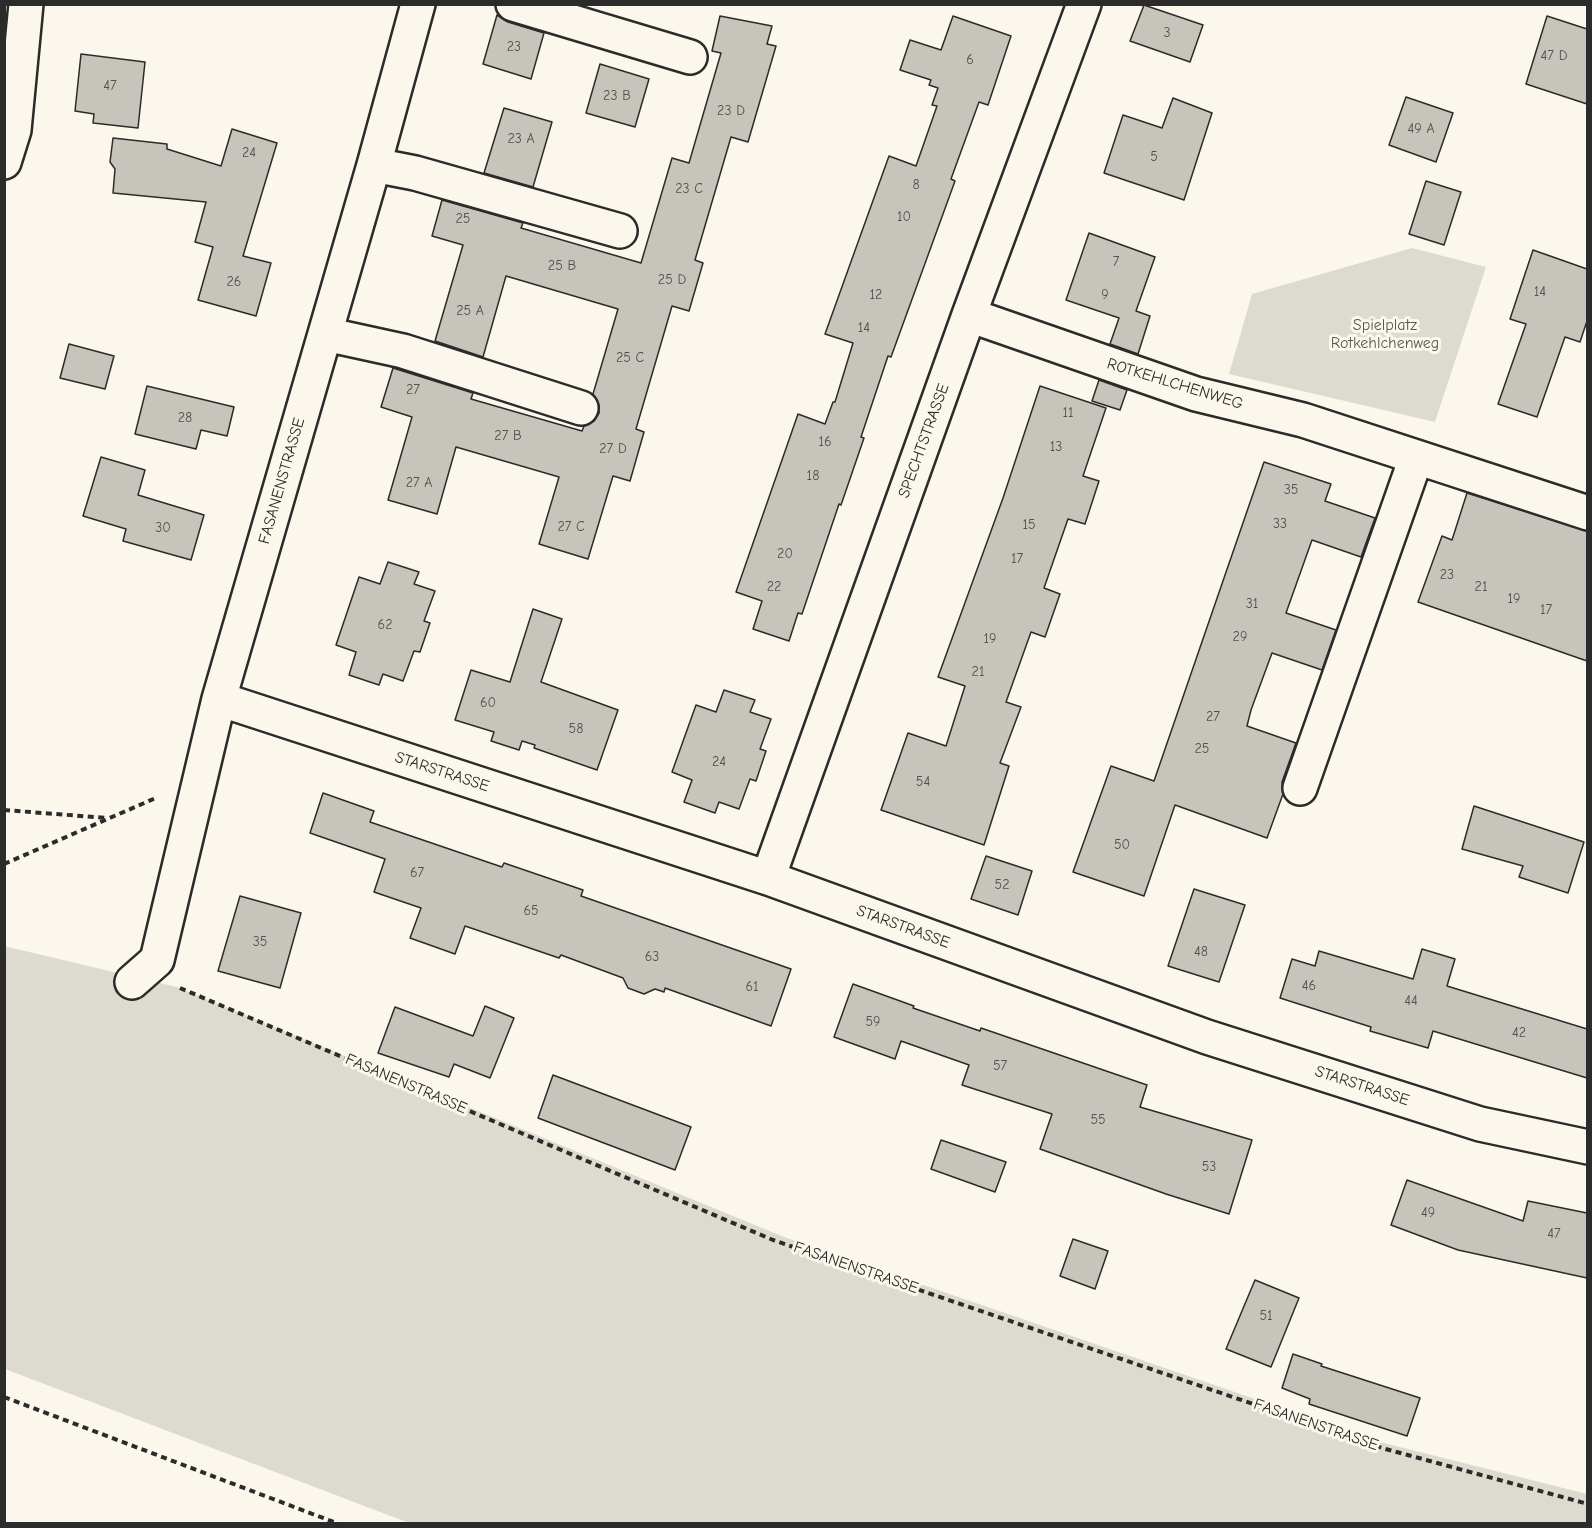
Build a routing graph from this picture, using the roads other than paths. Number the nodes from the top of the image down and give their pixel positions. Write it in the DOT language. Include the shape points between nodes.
graph roads {
  1 [pos="26,4"];
  2 [pos="418,4"];
  3 [pos="513,4"];
  4 [pos="1084,4"];
  5 [pos="690,57"];
  6 [pos="4,162"];
  7 [pos="374,165"];
  8 [pos="620,231"];
  9 [pos="969,315"];
  10 [pos="325,334"];
  11 [pos="581,408"];
  12 [pos="1416,458"];
  13 [pos="1587,513"];
  14 [pos="219,699"];
  15 [pos="1300,788"];
  16 [pos="768,878"];
  17 [pos="132,982"];
  18 [pos="1587,1147"];
  1 -- 6 [label="street" via="14,130"];
  2 -- 7 [label="street, FASANENSTRASSE"];
  3 -- 5 [label="street"];
  4 -- 9 [label="street, SPECHTSTRASSE"];
  7 -- 8 [label="street"];
  7 -- 10 [label="street, FASANENSTRASSE"];
  9 -- 12 [label="street, ROTKEHLCHENWEG" via="1196,394 1303,420"];
  9 -- 16 [label="street, SPECHTSTRASSE"];
  10 -- 11 [label="street" via="404,351"];
  10 -- 14 [label="street, FASANENSTRASSE"];
  12 -- 13 [label="street, ROTKEHLCHENWEG"];
  12 -- 15 [label="street"];
  14 -- 16 [label="street, STARSTRASSE"];
  14 -- 17 [label="street, FASANENSTRASSE" via="157,960"];
  16 -- 18 [label="street, STARSTRASSE" via="1219,1040 1480,1124"];
}
